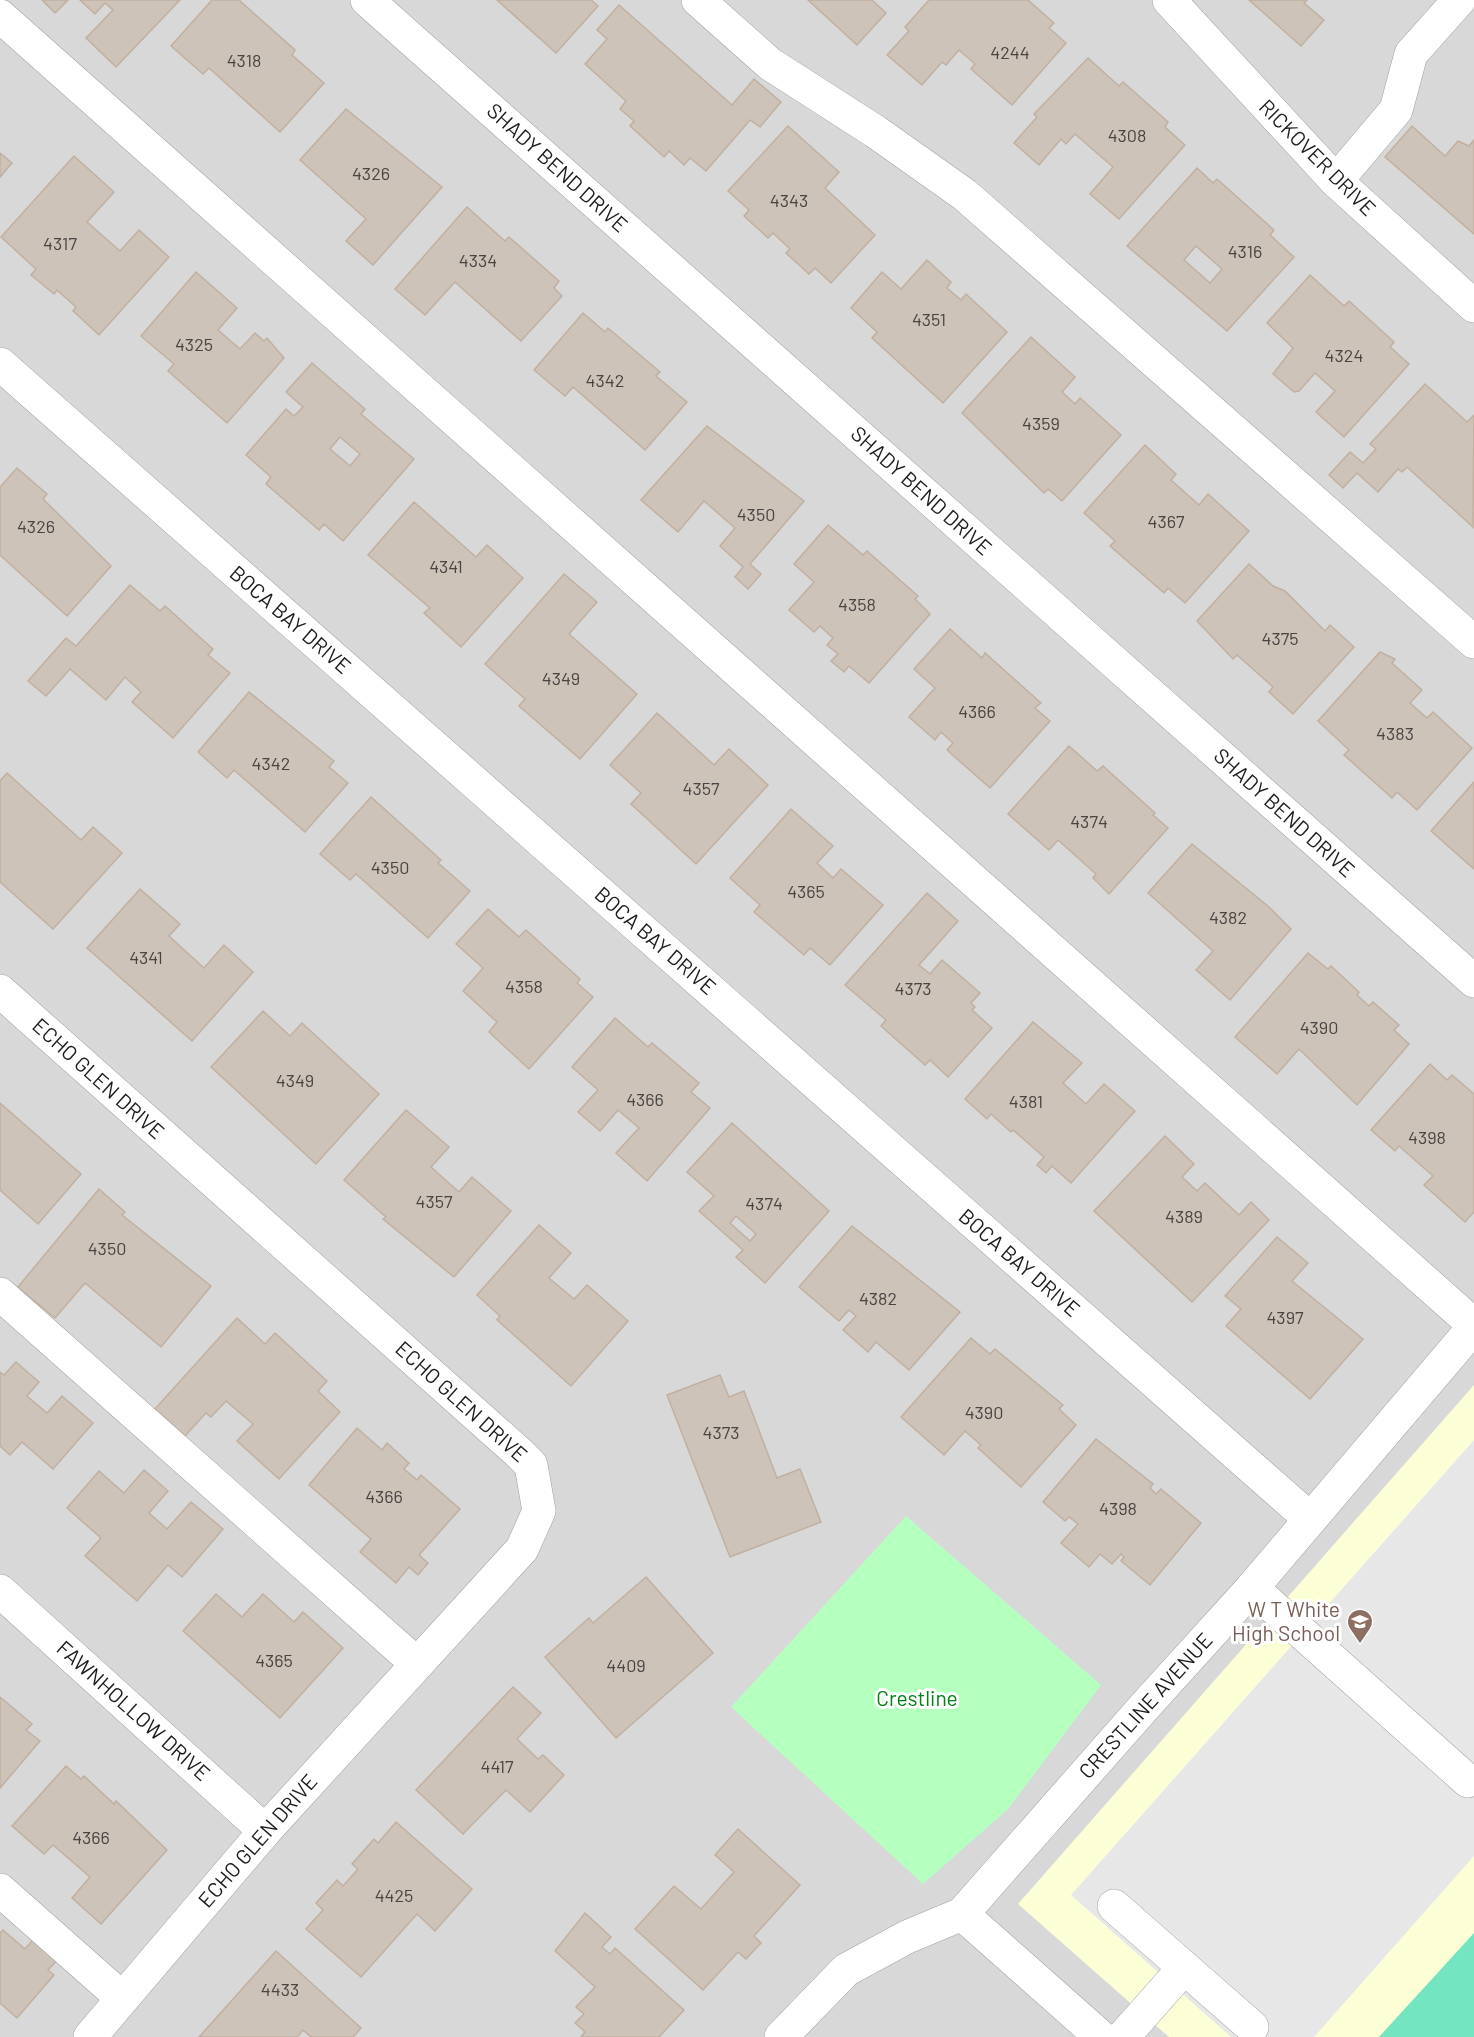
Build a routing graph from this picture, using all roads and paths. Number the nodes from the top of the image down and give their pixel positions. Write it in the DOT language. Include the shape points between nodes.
graph roads {
  1 [pos="367,0"];
  2 [pos="698,0"];
  3 [pos="1169,0"];
  4 [pos="1459,0"];
  5 [pos="0,16"];
  6 [pos="1336,181"];
  7 [pos="1474,306"];
  8 [pos="0,364"];
  9 [pos="1474,642"];
  10 [pos="1474,981"];
  11 [pos="0,991"];
  12 [pos="0,1293"];
  13 [pos="1474,1326"];
  14 [pos="1310,1519"];
  15 [pos="1252,1588"];
  16 [pos="0,1591"];
  17 [pos="417,1664"];
  18 [pos="1468,1781"];
  19 [pos="265,1831"];
  20 [pos="0,1890"];
  21 [pos="1114,1906"];
  22 [pos="962,1914"];
  23 [pos="1184,1968"];
  24 [pos="122,1998"];
  25 [pos="1252,2027"];
  26 [pos="90,2037"];
  27 [pos="781,2037"];
  28 [pos="1101,2037"];
  29 [pos="1123,2037"];
  1 -- 10 [label="street, SHADY BEND DRIVE"];
  2 -- 9 [label="street" via="770,64 965,195"];
  3 -- 6 [label="street, RICKOVER DRIVE"];
  4 -- 6 [label="street" via="1411,54 1396,110"];
  5 -- 13 [label="street"];
  6 -- 7 [label="street, RICKOVER DRIVE"];
  8 -- 14 [label="street, BOCA BAY DRIVE"];
  11 -- 17 [label="street, ECHO GLEN DRIVE" via="531,1465 539,1511 522,1549"];
  12 -- 17 [label="street"];
  13 -- 14 [label="street, CRESTLINE AVENUE"];
  14 -- 15 [label="street, CRESTLINE AVENUE"];
  15 -- 18 [label="street"];
  15 -- 22 [label="street, CRESTLINE AVENUE"];
  16 -- 19 [label="street, FAWNHOLLOW DRIVE"];
  17 -- 19 [label="street, ECHO GLEN DRIVE"];
  19 -- 24 [label="street, ECHO GLEN DRIVE"];
  20 -- 24 [label="street"];
  21 -- 23 [label="street"];
  22 -- 27 [label="street, CRESTLINE AVENUE" via="907,1937 846,1970"];
  22 -- 28 [label="street"];
  23 -- 25 [label="street"];
  23 -- 29 [label="street"];
  24 -- 26 [label="street, ECHO GLEN DRIVE"];
}
